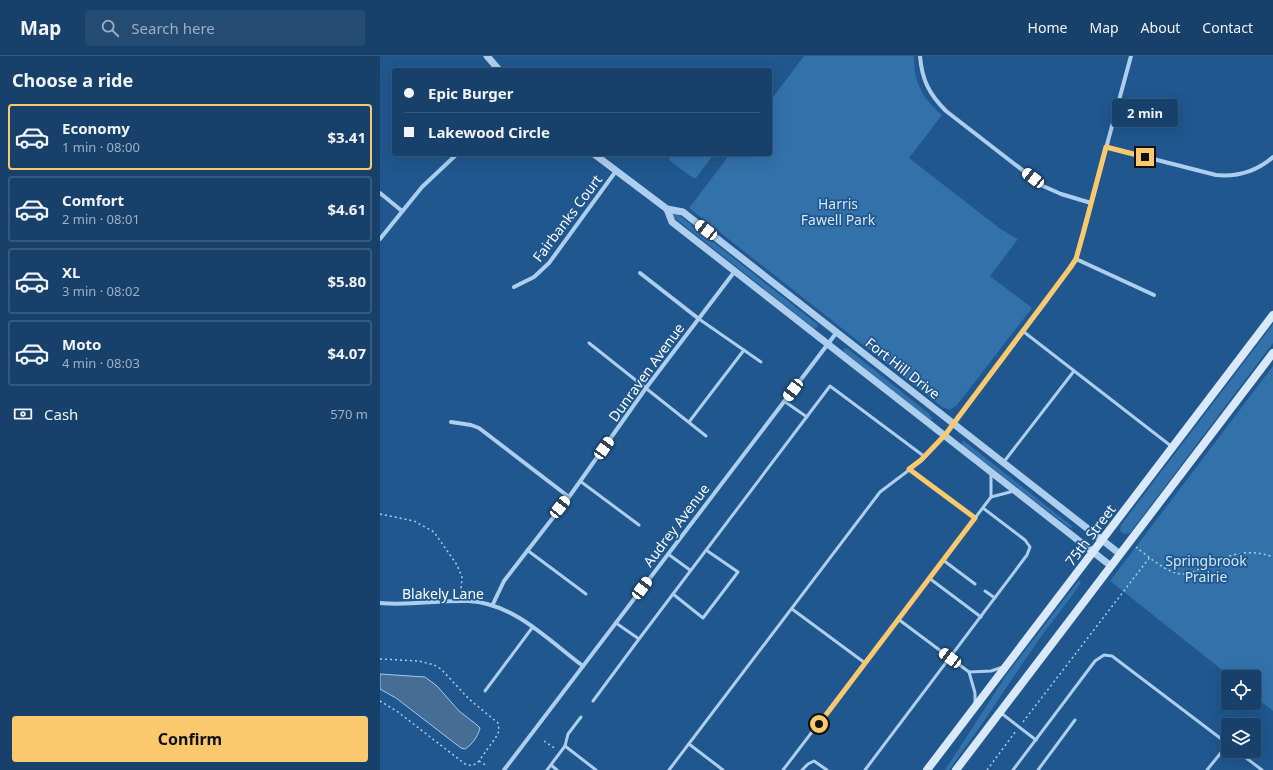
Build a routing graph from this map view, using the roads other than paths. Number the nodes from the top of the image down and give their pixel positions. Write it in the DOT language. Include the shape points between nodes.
graph roads {
  1 [pos="487,56"];
  2 [pos="920,56"];
  3 [pos="1131,56"];
  4 [pos="497,68"];
  5 [pos="1106,147"];
  6 [pos="455,156"];
  7 [pos="597,156"];
  8 [pos="1273,157"];
  9 [pos="616,171"];
  10 [pos="380,193"];
  11 [pos="1091,203"];
  12 [pos="667,209"];
  13 [pos="402,211"];
  14 [pos="380,239"];
  15 [pos="1076,259"];
  16 [pos="735,271"];
  17 [pos="640,274"];
  18 [pos="514,287"];
  19 [pos="1154,295"];
  20 [pos="1273,315"];
  21 [pos="699,319"];
  22 [pos="837,332"];
  23 [pos="1024,332"];
  24 [pos="589,343"];
  25 [pos="828,344"];
  26 [pos="744,350"];
  27 [pos="1273,353"];
  28 [pos="761,362"];
  29 [pos="1074,371"];
  30 [pos="646,388"];
  31 [pos="784,401"];
  32 [pos="807,417"];
  33 [pos="451,422"];
  34 [pos="689,422"];
  35 [pos="954,424"];
  36 [pos="945,435"];
  37 [pos="706,436"];
  38 [pos="1172,447"];
  39 [pos="925,457"];
  40 [pos="1003,463"];
  41 [pos="909,469"];
  42 [pos="990,471"];
  43 [pos="580,481"];
  44 [pos="1016,491"];
  45 [pos="569,497"];
  46 [pos="991,497"];
  47 [pos="983,508"];
  48 [pos="975,518"];
  49 [pos="639,525"];
  50 [pos="1102,540"];
  51 [pos="527,550"];
  52 [pos="706,550"];
  53 [pos="1093,552"];
  54 [pos="668,554"];
  55 [pos="1120,554"];
  56 [pos="943,560"];
  57 [pos="1111,566"];
  58 [pos="690,570"];
  59 [pos="929,578"];
  60 [pos="976,584"];
  61 [pos="985,592"];
  62 [pos="586,594"];
  63 [pos="673,594"];
  64 [pos="995,598"];
  65 [pos="380,603"];
  66 [pos="493,604"];
  67 [pos="792,608"];
  68 [pos="981,617"];
  69 [pos="898,619"];
  70 [pos="616,623"];
  71 [pos="532,628"];
  72 [pos="639,638"];
  73 [pos="950,658"];
  74 [pos="865,663"];
  75 [pos="583,666"];
  76 [pos="1007,666"];
  77 [pos="970,672"];
  78 [pos="485,691"];
  79 [pos="593,701"];
  80 [pos="975,707"];
  81 [pos="1000,712"];
  82 [pos="581,717"];
  83 [pos="1075,720"];
  84 [pos="1221,739"];
  85 [pos="1036,740"];
  86 [pos="689,744"];
  87 [pos="566,746"];
  88 [pos="1221,753"];
  89 [pos="1246,758"];
  90 [pos="551,765"];
  91 [pos="504,770"];
  92 [pos="547,770"];
  93 [pos="557,770"];
  94 [pos="596,770"];
  95 [pos="669,770"];
  96 [pos="723,770"];
  97 [pos="783,770"];
  98 [pos="802,770"];
  99 [pos="827,770"];
  100 [pos="865,770"];
  101 [pos="927,770"];
  102 [pos="956,770"];
  103 [pos="1013,770"];
  104 [pos="1038,770"];
  105 [pos="1208,770"];
  106 [pos="1262,770"];
  1 -- 4 [label="street"];
  2 -- 11 [label="street" via="925,84 934,100 946,111 1043,186"];
  3 -- 5 [label="street"];
  5 -- 8 [label="street" via="1227,176 1251,171"];
  5 -- 11 [label="street"];
  6 -- 13 [label="street" via="422,186"];
  7 -- 9 [label="street, Fort Hill Drive"];
  9 -- 12 [label="street, Fort Hill Drive"];
  9 -- 18 [label="street, Fairbanks Court" via="549,263 534,277"];
  10 -- 13 [label="street"];
  11 -- 15 [label="street"];
  12 -- 16 [label="street, Fort Hill Drive" via="672,222"];
  12 -- 22 [label="street, Fort Hill Drive" via="682,212"];
  13 -- 14 [label="street"];
  15 -- 19 [label="street"];
  15 -- 23 [label="street"];
  16 -- 21 [label="street, Dunraven Avenue"];
  16 -- 25 [label="street, Fort Hill Drive"];
  17 -- 21 [label="street"];
  20 -- 38 [label="main road, 75th Street"];
  21 -- 26 [label="lane"];
  21 -- 30 [label="street, Dunraven Avenue"];
  22 -- 25 [label="street, Audrey Avenue"];
  22 -- 35 [label="street, Fort Hill Drive"];
  23 -- 29 [label="lane"];
  23 -- 35 [label="street"];
  24 -- 30 [label="lane"];
  25 -- 31 [label="street, Audrey Avenue"];
  25 -- 36 [label="street, Fort Hill Drive"];
  26 -- 28 [label="lane"];
  26 -- 34 [label="lane"];
  27 -- 55 [label="main road"];
  29 -- 38 [label="lane"];
  29 -- 40 [label="lane"];
  30 -- 34 [label="lane"];
  30 -- 43 [label="street, Dunraven Avenue"];
  31 -- 32 [label="lane"];
  31 -- 54 [label="street, Audrey Avenue"];
  32 -- 39 [label="lane" via="830,386"];
  32 -- 52 [label="lane"];
  33 -- 45 [label="street" via="479,428"];
  34 -- 37 [label="lane"];
  35 -- 36 [label="street"];
  35 -- 40 [label="street, Fort Hill Drive"];
  36 -- 39 [label="lane"];
  36 -- 42 [label="street, Fort Hill Drive"];
  38 -- 50 [label="main road, 75th Street"];
  39 -- 41 [label="lane"];
  40 -- 50 [label="street, Fort Hill Drive"];
  41 -- 48 [label="lane"];
  41 -- 67 [label="lane" via="880,492"];
  42 -- 44 [label="street, Fort Hill Drive"];
  42 -- 46 [label="lane"];
  43 -- 45 [label="street, Dunraven Avenue"];
  43 -- 49 [label="lane"];
  44 -- 46 [label="lane"];
  44 -- 53 [label="street, Fort Hill Drive"];
  45 -- 51 [label="street, Dunraven Avenue"];
  46 -- 47 [label="lane"];
  47 -- 48 [label="lane"];
  47 -- 64 [label="lane" via="1025,540 1030,547 1027,555"];
  48 -- 56 [label="lane"];
  50 -- 53 [label="main road, 75th Street"];
  50 -- 55 [label="street, Fort Hill Drive"];
  51 -- 62 [label="lane"];
  51 -- 66 [label="street, Dunraven Avenue" via="504,581"];
  52 -- 58 [label="lane"];
  52 -- 63 [label="lane" via="738,572 703,618"];
  53 -- 57 [label="street, Fort Hill Drive"];
  53 -- 76 [label="main road, 75th Street"];
  54 -- 58 [label="lane"];
  54 -- 70 [label="street, Audrey Avenue"];
  55 -- 57 [label="main road"];
  56 -- 59 [label="lane"];
  56 -- 60 [label="lane"];
  57 -- 81 [label="main road"];
  58 -- 63 [label="lane"];
  59 -- 68 [label="lane"];
  59 -- 69 [label="lane"];
  61 -- 64 [label="lane"];
  63 -- 72 [label="lane"];
  64 -- 68 [label="lane"];
  65 -- 66 [label="street, Blakely Lane" via="456,601"];
  66 -- 71 [label="street, Blakely Lane" via="505,609"];
  67 -- 74 [label="lane"];
  67 -- 86 [label="lane"];
  68 -- 73 [label="lane"];
  69 -- 73 [label="lane"];
  69 -- 74 [label="lane"];
  70 -- 72 [label="lane"];
  70 -- 75 [label="street, Audrey Avenue"];
  71 -- 75 [label="street, Blakely Lane"];
  71 -- 78 [label="lane"];
  72 -- 79 [label="lane"];
  73 -- 77 [label="lane"];
  73 -- 100 [label="lane"];
  74 -- 97 [label="lane"];
  75 -- 91 [label="street, Audrey Avenue"];
  76 -- 77 [label="lane" via="991,671"];
  76 -- 80 [label="main road, 75th Street"];
  77 -- 80 [label="lane"];
  80 -- 101 [label="main road, 75th Street"];
  81 -- 85 [label="lane"];
  81 -- 102 [label="main road"];
  82 -- 87 [label="lane" via="568,734"];
  83 -- 104 [label="lane"];
  84 -- 85 [label="lane" via="1112,656 1104,655 1096,661"];
  85 -- 103 [label="lane"];
  86 -- 95 [label="lane"];
  86 -- 96 [label="lane"];
  87 -- 90 [label="lane"];
  87 -- 94 [label="lane"];
  88 -- 105 [label="lane"];
  89 -- 106 [label="lane"];
  90 -- 92 [label="lane"];
  90 -- 93 [label="lane"];
  98 -- 99 [label="lane" via="814,761"];
}
